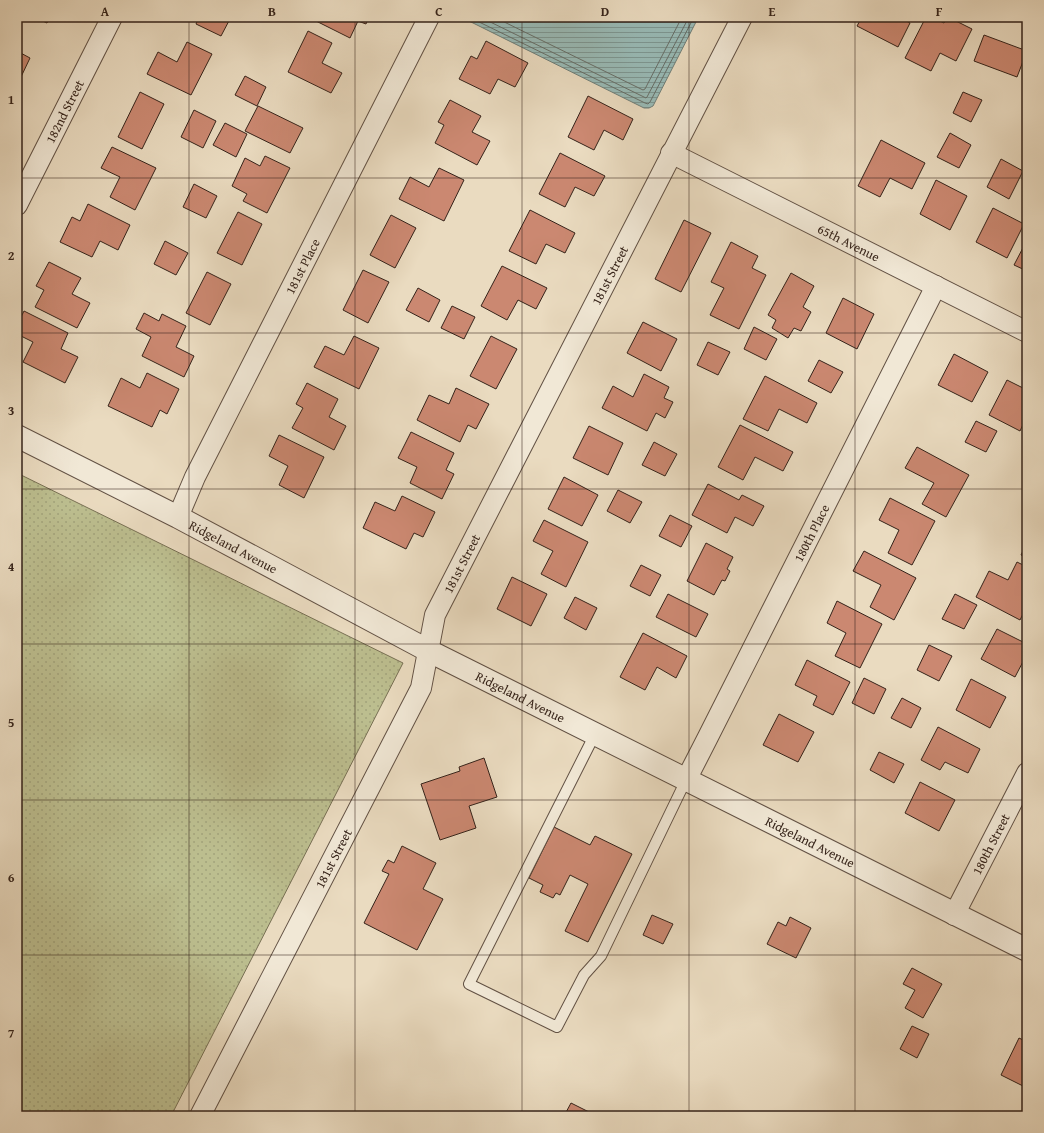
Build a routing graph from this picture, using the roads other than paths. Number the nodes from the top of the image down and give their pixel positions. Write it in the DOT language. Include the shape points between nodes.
graph roads {
  1 [pos="112,17"];
  2 [pos="429,17"];
  3 [pos="742,17"];
  4 [pos="671,153"];
  5 [pos="17,205"];
  6 [pos="936,286"];
  7 [pos="1027,332"];
  8 [pos="17,436"];
  9 [pos="178,517"];
  10 [pos="429,651"];
  11 [pos="595,734"];
  12 [pos="1027,772"];
  13 [pos="686,780"];
  14 [pos="954,915"];
  15 [pos="1027,950"];
  16 [pos="200,1116"];
  1 -- 5 [label="street, 182nd Street"];
  2 -- 9 [label="street, 181st Place" via="195,477"];
  3 -- 4 [label="street, 181st Street"];
  4 -- 6 [label="street, 65th Avenue"];
  4 -- 10 [label="street, 181st Street" via="435,615"];
  6 -- 7 [label="street, 65th Avenue"];
  6 -- 13 [label="street, 180th Place"];
  8 -- 9 [label="street, Ridgeland Avenue"];
  9 -- 10 [label="street, Ridgeland Avenue"];
  10 -- 11 [label="street, Ridgeland Avenue"];
  10 -- 16 [label="street, 181st Street" via="421,688"];
  11 -- 13 [label="street, Ridgeland Avenue"];
  11 -- 13 [label="lane" via="469,984 557,1027 584,975 601,956"];
  12 -- 14 [label="street, 180th Street"];
  13 -- 14 [label="street, Ridgeland Avenue"];
  14 -- 15 [label="street, Ridgeland Avenue"];
}
